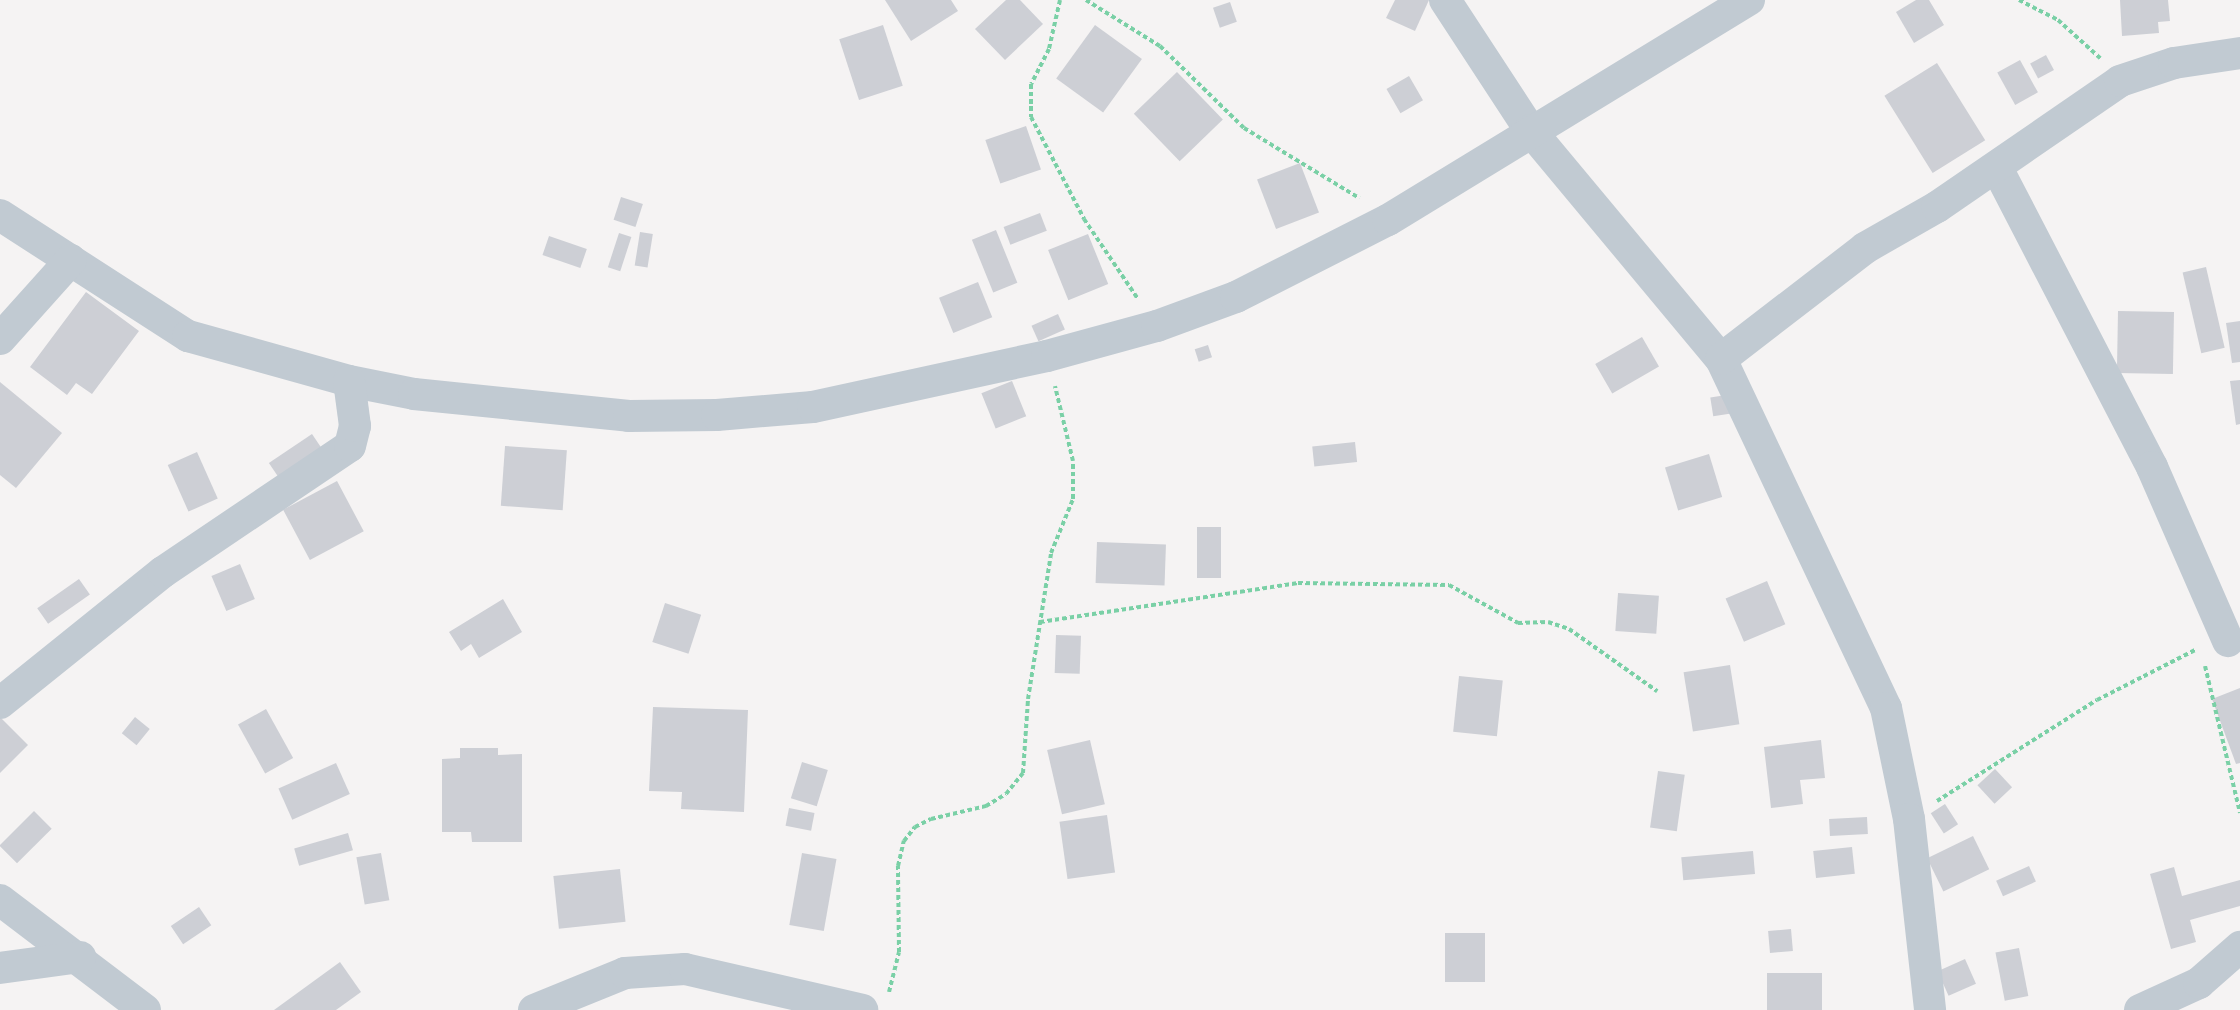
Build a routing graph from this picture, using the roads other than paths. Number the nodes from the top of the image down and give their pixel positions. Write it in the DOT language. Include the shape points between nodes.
graph roads {
  1 [pos="1445,0"];
  2 [pos="1749,0"];
  3 [pos="2240,53"];
  4 [pos="1530,130"];
  5 [pos="1997,168"];
  6 [pos="0,214"];
  7 [pos="71,260"];
  8 [pos="0,339"];
  9 [pos="1721,359"];
  10 [pos="349,381"];
  11 [pos="2228,641"];
  12 [pos="0,703"];
  13 [pos="0,900"];
  14 [pos="2240,947"];
  15 [pos="80,957"];
  16 [pos="0,968"];
  17 [pos="875,1004"];
  18 [pos="145,1010"];
  19 [pos="534,1010"];
  20 [pos="1930,1010"];
  21 [pos="2140,1010"];
  1 -- 4 [label="street"];
  2 -- 4 [label="street"];
  3 -- 5 [label="street" via="2174,63 2120,81"];
  4 -- 9 [label="street"];
  4 -- 10 [label="street" via="1388,220 1236,297 1157,326 1047,356 813,408 629,416 414,394"];
  5 -- 9 [label="street" via="1865,248"];
  5 -- 11 [label="street" via="2152,466"];
  6 -- 7 [label="street"];
  7 -- 8 [label="street"];
  7 -- 10 [label="street" via="188,336"];
  9 -- 20 [label="street" via="1886,708 1909,819"];
  10 -- 12 [label="street" via="355,426 350,446 163,572"];
  13 -- 15 [label="street"];
  14 -- 21 [label="street" via="2199,983"];
  15 -- 16 [label="street"];
  15 -- 18 [label="street"];
  17 -- 19 [label="street" via="685,969 625,973"];
}
